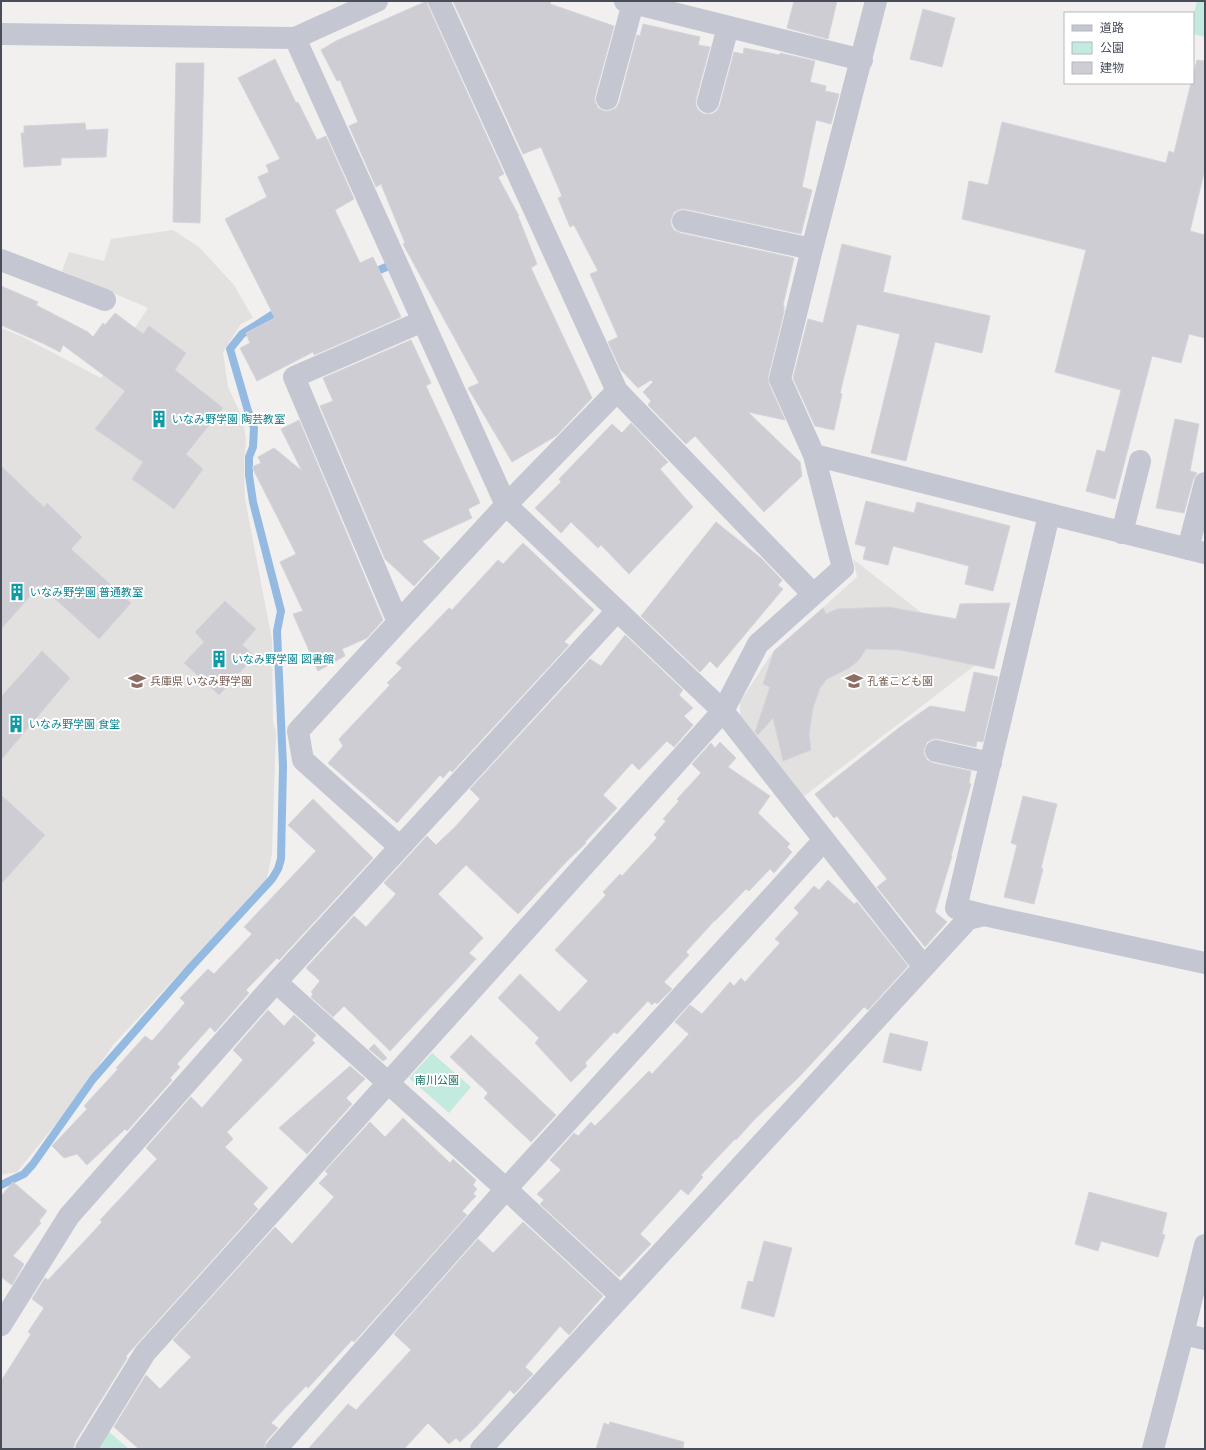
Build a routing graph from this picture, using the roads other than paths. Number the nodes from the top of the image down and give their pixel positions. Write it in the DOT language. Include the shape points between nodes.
graph roads {
  1 [pos="377,1"];
  2 [pos="439,1"];
  3 [pos="876,1"];
  4 [pos="629,2"];
  5 [pos="728,27"];
  6 [pos="1,34"];
  7 [pos="295,38"];
  8 [pos="862,60"];
  9 [pos="607,99"];
  10 [pos="708,102"];
  11 [pos="682,221"];
  12 [pos="812,249"];
  13 [pos="1,260"];
  14 [pos="105,300"];
  15 [pos="423,321"];
  16 [pos="617,391"];
  17 [pos="814,455"];
  18 [pos="1140,461"];
  19 [pos="1205,484"];
  20 [pos="506,505"];
  21 [pos="1049,515"];
  22 [pos="1122,533"];
  23 [pos="1196,551"];
  24 [pos="813,594"];
  25 [pos="617,611"];
  26 [pos="398,622"];
  27 [pos="723,711"];
  28 [pos="936,751"];
  29 [pos="991,762"];
  30 [pos="824,840"];
  31 [pos="400,847"];
  32 [pos="984,915"];
  33 [pos="1205,964"];
  34 [pos="924,967"];
  35 [pos="276,982"];
  36 [pos="387,1082"];
  37 [pos="506,1189"];
  38 [pos="1205,1245"];
  39 [pos="621,1296"];
  40 [pos="1,1325"];
  41 [pos="1184,1334"];
  42 [pos="1205,1339"];
  43 [pos="86,1449"];
  44 [pos="276,1449"];
  45 [pos="481,1449"];
  46 [pos="1153,1449"];
  1 -- 7 [label="street"];
  2 -- 16 [label="street"];
  3 -- 8 [label="street"];
  4 -- 5 [label="street"];
  4 -- 9 [label="street"];
  5 -- 8 [label="street"];
  5 -- 10 [label="street"];
  6 -- 7 [label="street"];
  7 -- 15 [label="street"];
  8 -- 12 [label="street"];
  11 -- 12 [label="street"];
  12 -- 17 [label="street" via="780,379"];
  13 -- 14 [label="street"];
  15 -- 20 [label="street"];
  15 -- 26 [label="street" via="294,376"];
  16 -- 20 [label="street"];
  16 -- 24 [label="street"];
  17 -- 21 [label="street"];
  17 -- 24 [label="street" via="843,568"];
  18 -- 22 [label="street"];
  19 -- 23 [label="street"];
  20 -- 25 [label="street"];
  20 -- 26 [label="street"];
  21 -- 22 [label="street"];
  21 -- 29 [label="street"];
  22 -- 23 [label="street"];
  24 -- 27 [label="street" via="758,644"];
  25 -- 27 [label="street"];
  25 -- 31 [label="street"];
  26 -- 31 [label="street" via="298,731 303,760"];
  27 -- 30 [label="street"];
  27 -- 36 [label="street"];
  28 -- 29 [label="street"];
  29 -- 32 [label="street" via="956,908"];
  30 -- 34 [label="street"];
  30 -- 37 [label="street"];
  31 -- 35 [label="street"];
  32 -- 33 [label="street"];
  32 -- 34 [label="street" via="968,919"];
  34 -- 39 [label="street"];
  35 -- 36 [label="street"];
  35 -- 40 [label="street" via="69,1216"];
  36 -- 37 [label="street"];
  36 -- 43 [label="street" via="145,1353"];
  37 -- 39 [label="street"];
  37 -- 44 [label="street"];
  38 -- 41 [label="street"];
  39 -- 45 [label="street"];
  41 -- 42 [label="street"];
  41 -- 46 [label="street"];
}
